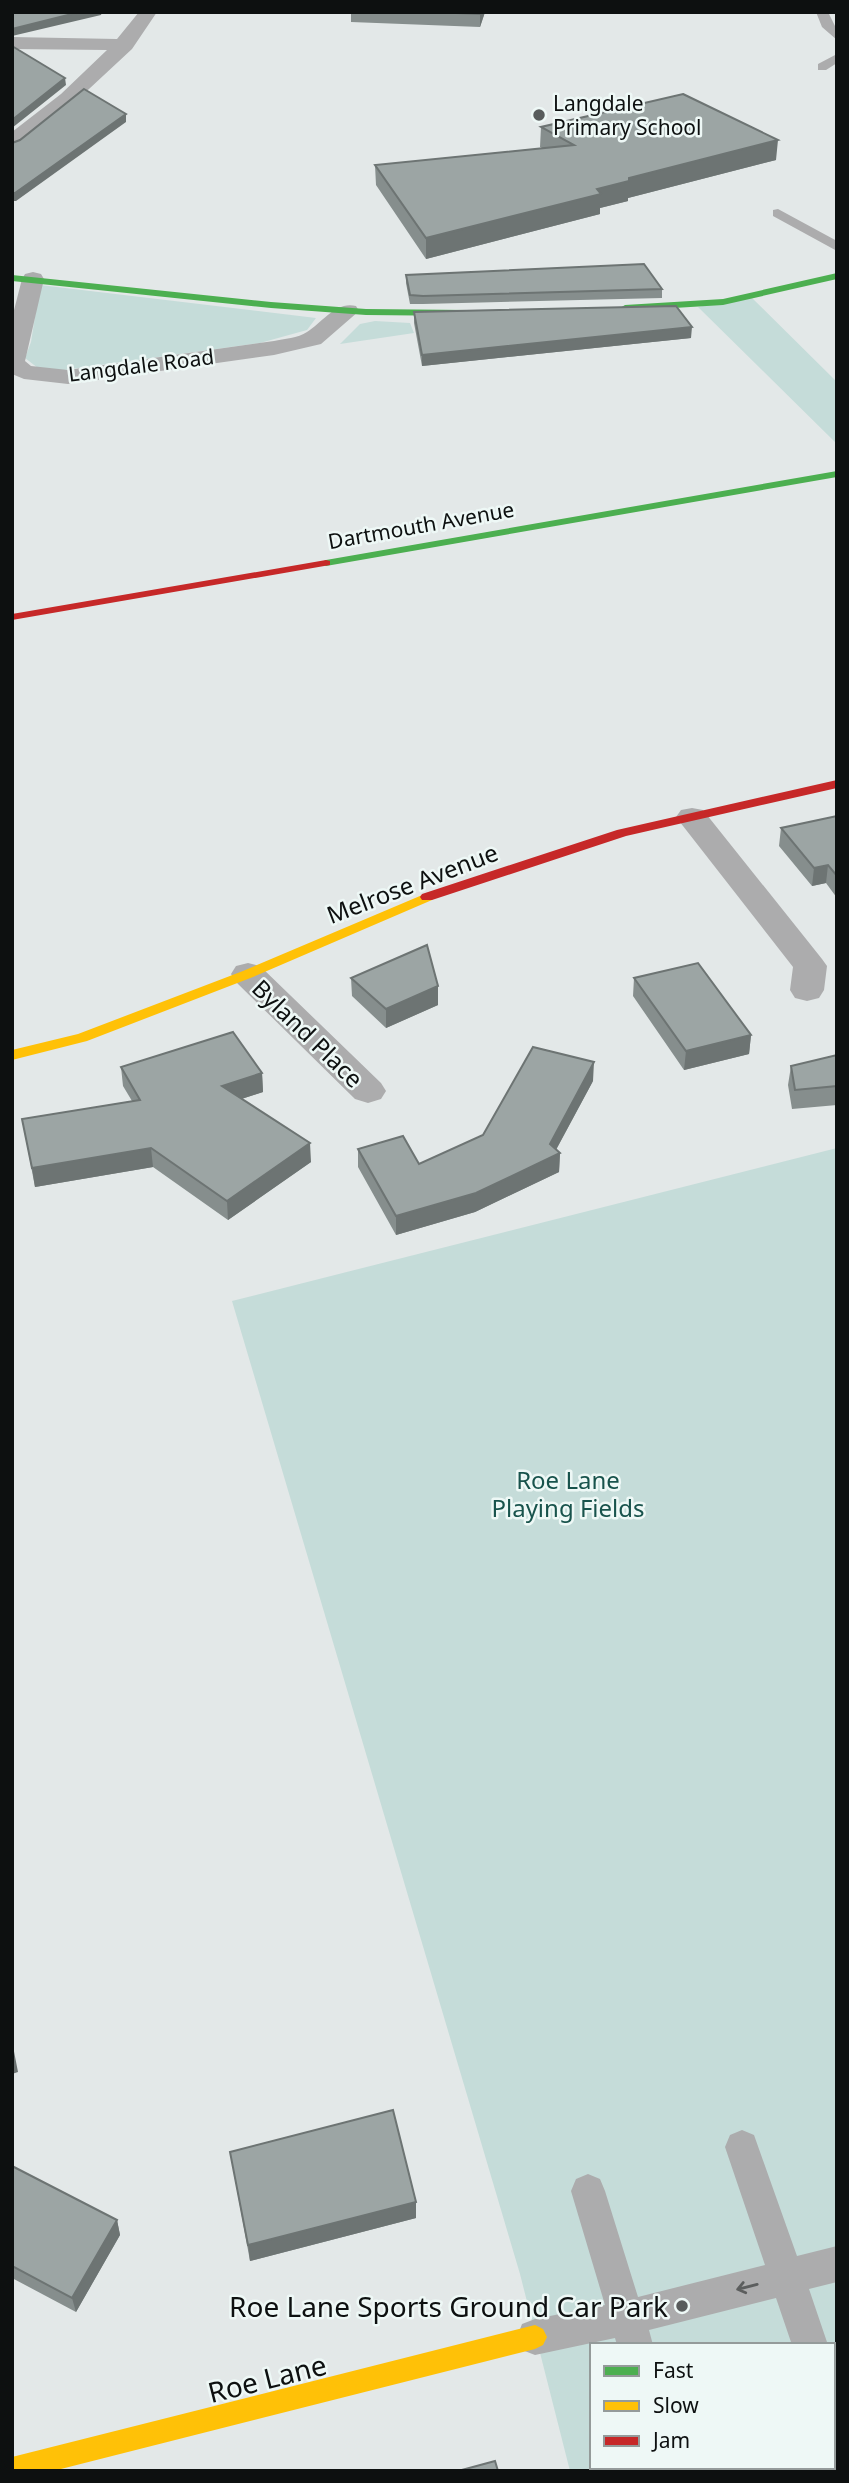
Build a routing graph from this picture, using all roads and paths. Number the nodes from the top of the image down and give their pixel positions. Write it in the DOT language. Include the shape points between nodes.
graph roads {
  1 [pos="148,12"];
  2 [pos="822,12"];
  3 [pos="837,37"];
  4 [pos="12,43"];
  5 [pos="125,45"];
  6 [pos="837,58"];
  7 [pos="822,67"];
  8 [pos="12,142"];
  9 [pos="778,213"];
  10 [pos="837,247"];
  11 [pos="837,276"];
  12 [pos="23,278"];
  13 [pos="605,309"];
  14 [pos="348,311"];
  15 [pos="489,313"];
  16 [pos="837,474"];
  17 [pos="12,617"];
  18 [pos="837,784"];
  19 [pos="692,817"];
  20 [pos="248,974"];
  21 [pos="807,990"];
  22 [pos="12,1055"];
  23 [pos="368,1091"];
  24 [pos="742,2147"];
  25 [pos="588,2191"];
  26 [pos="837,2264"];
  27 [pos="788,2276"];
  28 [pos="631,2331"];
  29 [pos="535,2337"];
  30 [pos="809,2343"];
  31 [pos="12,2469"];
  1 -- 5 [label="street"];
  2 -- 3 [label="lane"];
  4 -- 5 [label="street"];
  5 -- 8 [label="street" via="54,113"];
  6 -- 7 [label="lane"];
  9 -- 10 [label="lane"];
  11 -- 13 [label="street" via="723,302"];
  12 -- 14 [label="street, Langdale Road"];
  12 -- 14 [label="street, Langdale Road" via="13,363 24,372 68,377 313,339"];
  14 -- 15 [label="street, Langdale Road"];
  16 -- 17 [label="street, Dartmouth Avenue"];
  18 -- 19 [label="street, Melrose Avenue"];
  19 -- 20 [label="street, Melrose Avenue" via="622,833 440,892"];
  19 -- 21 [label="street" via="810,966"];
  20 -- 22 [label="street, Melrose Avenue" via="82,1038"];
  20 -- 23 [label="street, Byland Place"];
  24 -- 27 [label="lane"];
  25 -- 28 [label="lane"];
  26 -- 27 [label="lane"];
  27 -- 28 [label="lane, one-way"];
  27 -- 30 [label="lane"];
  28 -- 29 [label="lane"];
  29 -- 31 [label="street, Roe Lane"];
}
